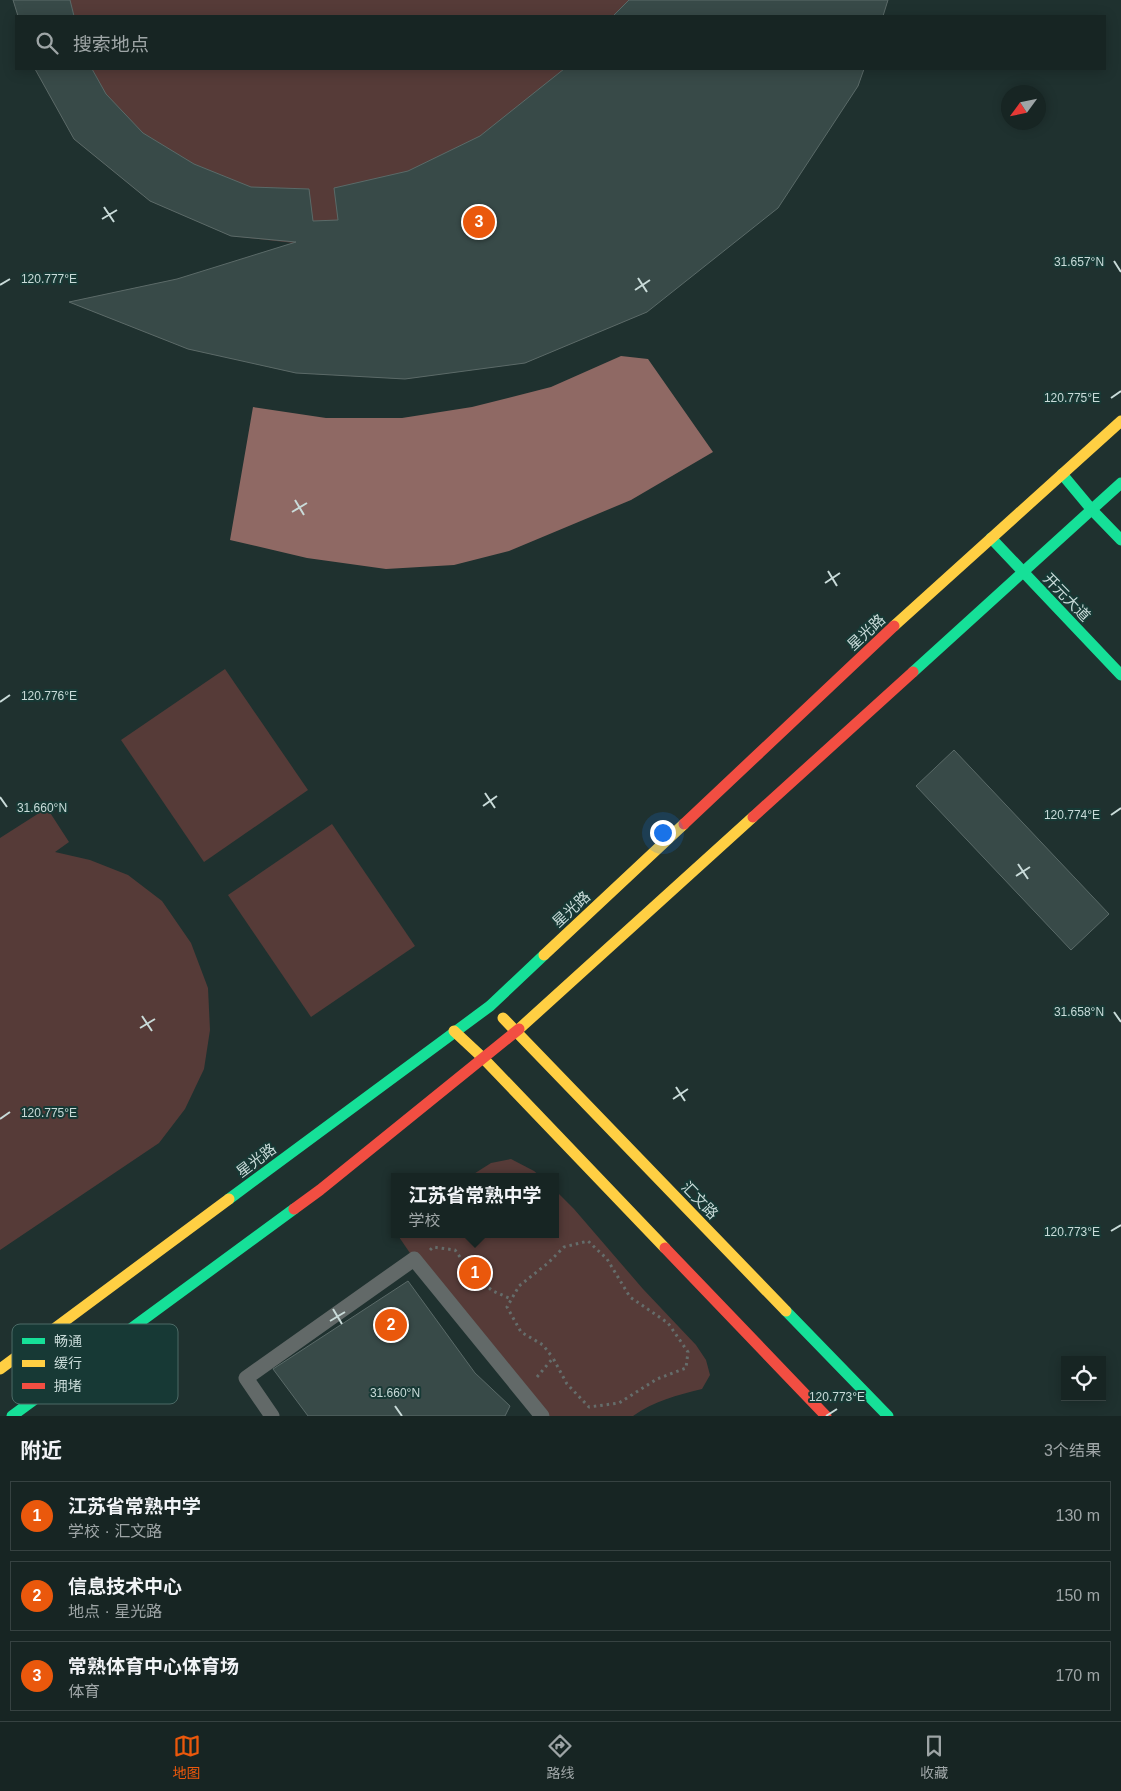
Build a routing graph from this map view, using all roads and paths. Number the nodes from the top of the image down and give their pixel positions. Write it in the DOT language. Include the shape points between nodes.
graph roads {
  1 [pos="1121,421"];
  2 [pos="1062,474"];
  3 [pos="1121,483"];
  4 [pos="1092,510"];
  5 [pos="991,538"];
  6 [pos="1121,540"];
  7 [pos="1023,573"];
  8 [pos="1121,675"];
  9 [pos="490,1006"];
  10 [pos="454,1030"];
  11 [pos="517,1031"];
  12 [pos="484,1059"];
  13 [pos="414,1259"];
  14 [pos="511,1299"];
  15 [pos="60,1324"];
  16 [pos="137,1324"];
  17 [pos="553,1358"];
  18 [pos="12,1360"];
  19 [pos="0,1369"];
  20 [pos="523,1393"];
  21 [pos="28,1404"];
  22 [pos="12,1416"];
  23 [pos="272,1416"];
  24 [pos="542,1416"];
  25 [pos="826,1416"];
  26 [pos="888,1416"];
  1 -- 2 [label="street, 星光路"];
  2 -- 4 [label="street"];
  2 -- 5 [label="street, 星光路"];
  3 -- 4 [label="street"];
  4 -- 6 [label="street"];
  4 -- 7 [label="street"];
  5 -- 7 [label="street, 开元大道"];
  5 -- 9 [label="street, 星光路"];
  7 -- 8 [label="street, 开元大道"];
  7 -- 11 [label="street"];
  9 -- 10 [label="street, 星光路"];
  9 -- 11 [label="street, 汇文路"];
  10 -- 12 [label="street"];
  10 -- 15 [label="street, 星光路"];
  11 -- 12 [label="street"];
  11 -- 26 [label="street, 汇文路"];
  12 -- 16 [label="street" via="320,1190"];
  12 -- 25 [label="street"];
  13 -- 14 [label="path" via="433,1248 455,1250 474,1277"];
  13 -- 20 [label="lane"];
  13 -- 23 [label="lane" via="246,1378"];
  14 -- 17 [label="path" via="507,1306 521,1332 544,1345"];
  14 -- 17 [label="path" via="519,1286 564,1247 588,1241 607,1259 630,1297 668,1323 688,1352 686,1368 657,1379 619,1403 589,1408 567,1384"];
  17 -- 20 [label="path"];
  18 -- 19 [label="street, 星光路"];
  20 -- 24 [label="lane"];
  21 -- 22 [label="street"];
}
